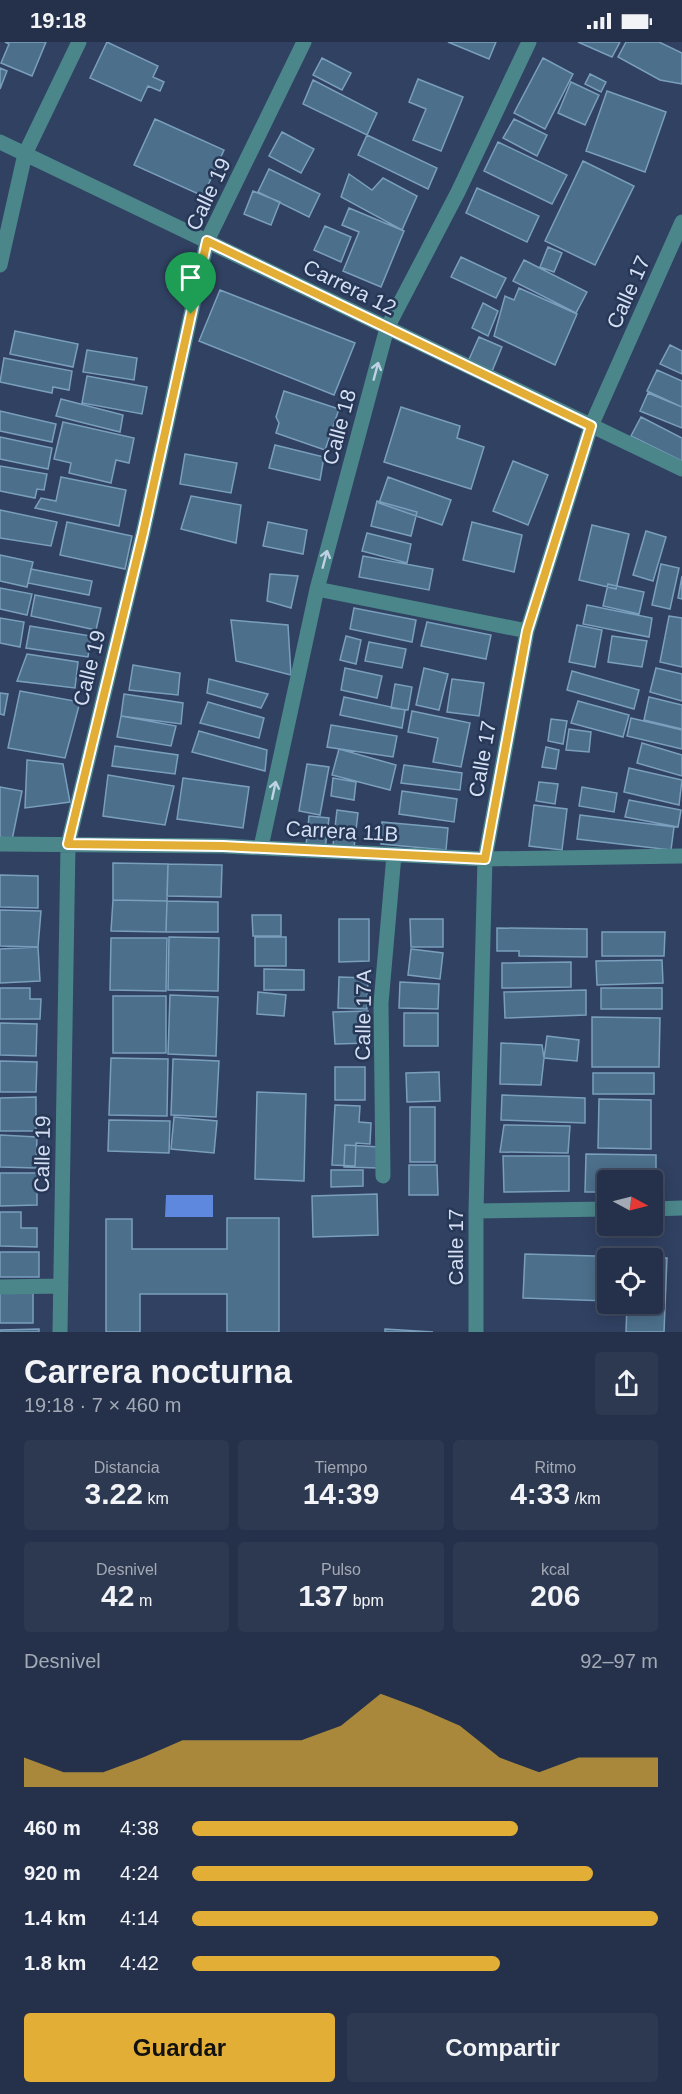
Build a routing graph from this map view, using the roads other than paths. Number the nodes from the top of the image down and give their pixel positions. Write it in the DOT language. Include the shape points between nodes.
graph roads {
  1 [pos="79,42"];
  2 [pos="304,42"];
  3 [pos="529,42"];
  4 [pos="0,142"];
  5 [pos="25,154"];
  6 [pos="682,222"];
  7 [pos="207,241"];
  8 [pos="0,265"];
  9 [pos="387,328"];
  10 [pos="591,426"];
  11 [pos="682,469"];
  12 [pos="317,589"];
  13 [pos="527,631"];
  14 [pos="0,844"];
  15 [pos="68,844"];
  16 [pos="261,848"];
  17 [pos="394,855"];
  18 [pos="682,856"];
  19 [pos="485,859"];
  20 [pos="384,1176"];
  21 [pos="682,1208"];
  22 [pos="597,1209"];
  23 [pos="663,1209"];
  24 [pos="476,1211"];
  25 [pos="0,1287"];
  26 [pos="60,1287"];
  27 [pos="60,1332"];
  28 [pos="476,1332"];
  1 -- 5 [label="street"];
  2 -- 7 [label="street, Calle 19"];
  3 -- 9 [label="street, Calle 18" via="458,192"];
  4 -- 5 [label="street, Carrera 12"];
  5 -- 7 [label="street, Carrera 12"];
  5 -- 8 [label="street"];
  6 -- 10 [label="street, Calle 17"];
  7 -- 9 [label="street, Carrera 12"];
  7 -- 15 [label="street, Calle 19" via="143,533"];
  9 -- 10 [label="street, Carrera 12"];
  12 -- 9 [label="street, Calle 18, one-way"];
  10 -- 11 [label="street, Carrera 12"];
  10 -- 13 [label="street, Calle 17"];
  12 -- 13 [label="street"];
  16 -- 12 [label="street, Calle 18, one-way"];
  13 -- 19 [label="street, Calle 17"];
  14 -- 15 [label="street, Carrera 11B"];
  15 -- 16 [label="street, Carrera 11B"];
  15 -- 26 [label="street, Calle 19"];
  16 -- 17 [label="street, Carrera 11B"];
  17 -- 19 [label="street, Carrera 11B"];
  17 -- 20 [label="street, Calle 17A" via="381,1003"];
  18 -- 19 [label="street, Carrera 11B"];
  19 -- 24 [label="street, Calle 17"];
  21 -- 23 [label="street"];
  22 -- 24 [label="street"];
  24 -- 28 [label="street, Calle 17"];
  25 -- 26 [label="street"];
  26 -- 27 [label="street, Calle 19"];
}
